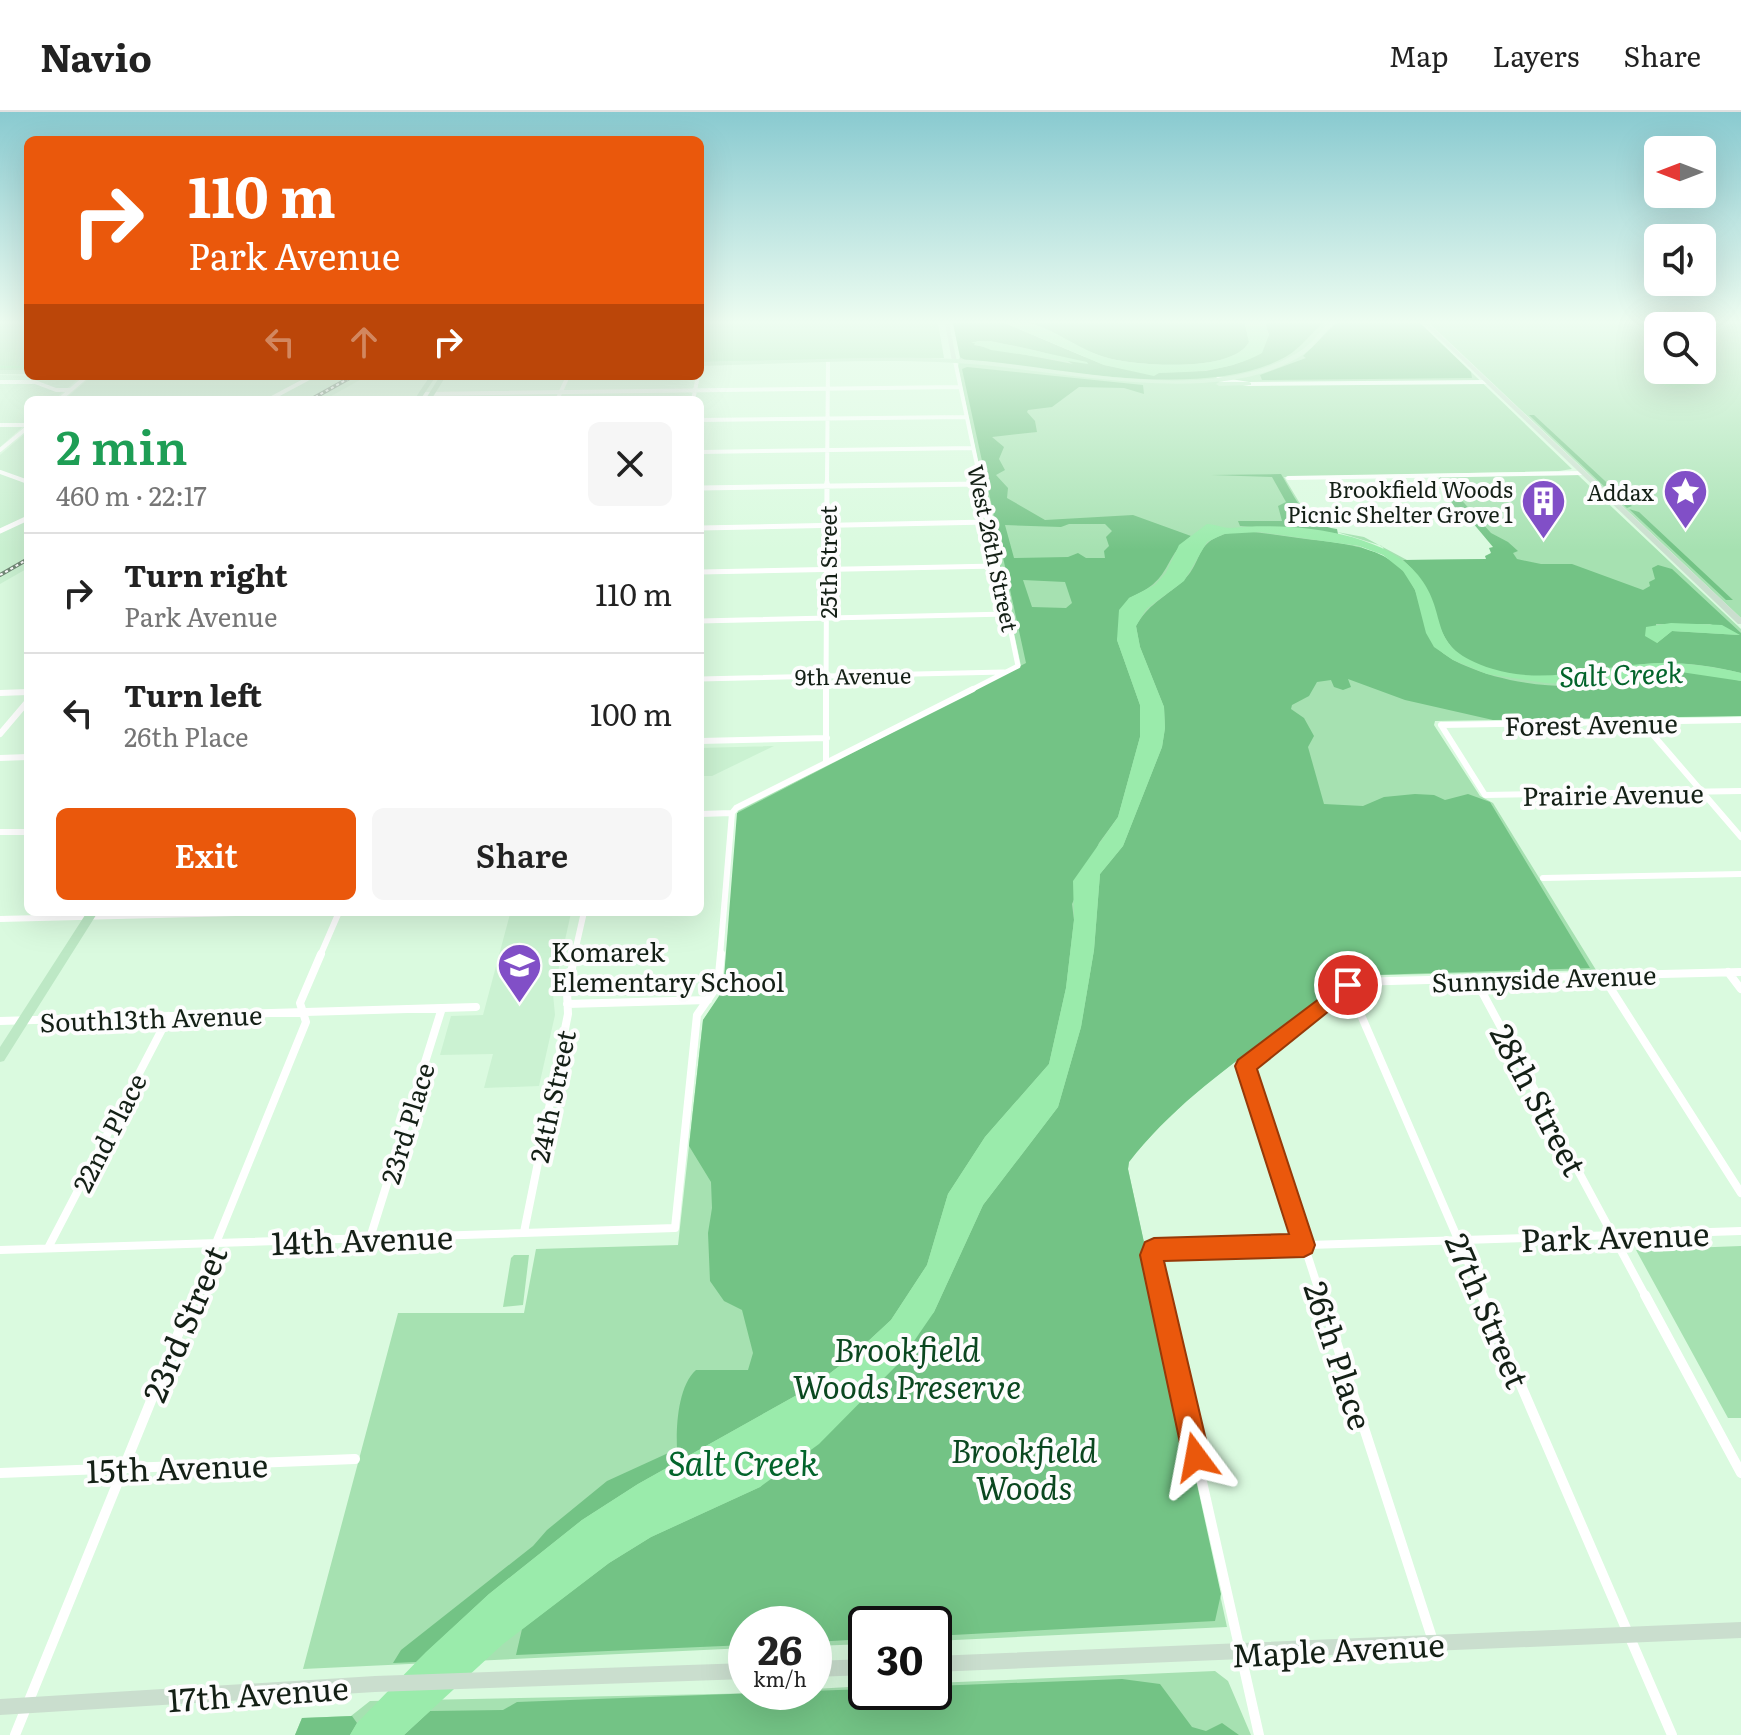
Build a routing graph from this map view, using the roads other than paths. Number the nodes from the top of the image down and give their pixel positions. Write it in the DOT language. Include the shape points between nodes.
graph roads {
  1 [pos="828,399"];
  2 [pos="962,399"];
  3 [pos="1505,399"];
  4 [pos="966,417"];
  5 [pos="827,419"];
  6 [pos="704,420"];
  7 [pos="0,425"];
  8 [pos="24,426"];
  9 [pos="24,429"];
  10 [pos="973,448"];
  11 [pos="0,450"];
  12 [pos="827,451"];
  13 [pos="704,452"];
  14 [pos="0,472"];
  15 [pos="1583,473"];
  16 [pos="1288,478"];
  17 [pos="24,481"];
  18 [pos="981,484"];
  19 [pos="827,486"];
  20 [pos="704,488"];
  21 [pos="24,520"];
  22 [pos="988,522"];
  23 [pos="827,525"];
  24 [pos="704,528"];
  25 [pos="0,531"];
  26 [pos="997,566"];
  27 [pos="826,569"];
  28 [pos="704,572"];
  29 [pos="1008,614"];
  30 [pos="826,619"];
  31 [pos="704,621"];
  32 [pos="1741,622"];
  33 [pos="1006,672"];
  34 [pos="827,675"];
  35 [pos="704,679"];
  36 [pos="24,692"];
  37 [pos="0,693"];
  38 [pos="24,706"];
  39 [pos="1741,720"];
  40 [pos="1642,722"];
  41 [pos="0,734"];
  42 [pos="827,738"];
  43 [pos="704,741"];
  44 [pos="24,757"];
  45 [pos="0,758"];
  46 [pos="826,762"];
  47 [pos="1741,791"];
  48 [pos="1702,792"];
  49 [pos="1485,795"];
  50 [pos="732,813"];
  51 [pos="704,814"];
  52 [pos="0,832"];
  53 [pos="24,832"];
  54 [pos="1741,837"];
  55 [pos="1741,874"];
  56 [pos="1543,878"];
  57 [pos="68,916"];
  58 [pos="90,916"];
  59 [pos="337,916"];
  60 [pos="583,916"];
  61 [pos="0,919"];
  62 [pos="1728,972"];
  63 [pos="1741,972"];
  64 [pos="1602,975"];
  65 [pos="1475,979"];
  66 [pos="1348,985"];
  67 [pos="1741,989"];
  68 [pos="708,1000"];
  69 [pos="567,1004"];
  70 [pos="476,1007"];
  71 [pos="442,1008"];
  72 [pos="303,1012"];
  73 [pos="169,1016"];
  74 [pos="0,1021"];
  75 [pos="23,1021"];
  76 [pos="0,1057"];
  77 [pos="1741,1193"];
  78 [pos="1741,1231"];
  79 [pos="524,1232"];
  80 [pos="1613,1235"];
  81 [pos="370,1238"];
  82 [pos="1459,1240"];
  83 [pos="216,1243"];
  84 [pos="1304,1245"];
  85 [pos="48,1248"];
  86 [pos="0,1250"];
  87 [pos="355,1459"];
  88 [pos="123,1468"];
  89 [pos="0,1473"];
  90 [pos="1741,1473"];
  91 [pos="1741,1630"];
  92 [pos="1629,1635"];
  93 [pos="1434,1643"];
  94 [pos="1240,1652"];
  95 [pos="952,1663"];
  96 [pos="728,1672"];
  97 [pos="0,1707"];
  98 [pos="26,1707"];
  99 [pos="15,1735"];
  100 [pos="1259,1735"];
  101 [pos="1672,1735"];
  1 -- 5 [label="street, 25th Street"];
  2 -- 4 [label="street, West 26th Street"];
  3 -- 15 [label="main road"];
  4 -- 5 [label="street"];
  4 -- 10 [label="street, West 26th Street"];
  5 -- 6 [label="street"];
  5 -- 12 [label="street, 25th Street"];
  7 -- 8 [label="street"];
  9 -- 11 [label="street"];
  10 -- 12 [label="street"];
  10 -- 18 [label="street, West 26th Street"];
  12 -- 13 [label="street"];
  12 -- 19 [label="street, 25th Street"];
  14 -- 17 [label="street"];
  15 -- 16 [label="street"];
  15 -- 32 [label="main road"];
  18 -- 19 [label="street"];
  18 -- 22 [label="street, West 26th Street"];
  19 -- 20 [label="street"];
  19 -- 23 [label="street, 25th Street"];
  21 -- 25 [label="street"];
  22 -- 23 [label="street"];
  22 -- 26 [label="street, West 26th Street"];
  23 -- 24 [label="street"];
  23 -- 27 [label="street, 25th Street"];
  26 -- 27 [label="street"];
  26 -- 29 [label="street, West 26th Street"];
  27 -- 28 [label="street"];
  27 -- 30 [label="street, 25th Street"];
  29 -- 30 [label="street"];
  29 -- 33 [label="street, West 26th Street" via="1018,666"];
  30 -- 31 [label="street"];
  30 -- 34 [label="street, 25th Street"];
  33 -- 34 [label="street, 9th Avenue"];
  33 -- 46 [label="street"];
  34 -- 35 [label="street, 9th Avenue"];
  34 -- 42 [label="street, 25th Street"];
  36 -- 37 [label="street"];
  38 -- 41 [label="street"];
  39 -- 40 [label="street, Forest Avenue"];
  40 -- 48 [label="street"];
  40 -- 49 [label="street, Forest Avenue" via="1441,725"];
  42 -- 43 [label="street"];
  42 -- 46 [label="street, 25th Street"];
  44 -- 45 [label="street"];
  46 -- 50 [label="street"];
  47 -- 48 [label="street, Prairie Avenue"];
  48 -- 49 [label="street, Prairie Avenue"];
  48 -- 54 [label="street"];
  50 -- 51 [label="street"];
  50 -- 68 [label="street" via="718,985"];
  52 -- 53 [label="street"];
  55 -- 56 [label="street"];
  57 -- 61 [label="street"];
  58 -- 75 [label="main road"];
  59 -- 72 [label="street, 23rd Street" via="300,1003"];
  60 -- 69 [label="street, 24th Street"];
  62 -- 63 [label="street, Sunnyside Avenue"];
  62 -- 64 [label="street, Sunnyside Avenue"];
  62 -- 67 [label="street"];
  64 -- 65 [label="street, Sunnyside Avenue"];
  64 -- 77 [label="street"];
  65 -- 66 [label="street, Sunnyside Avenue"];
  65 -- 80 [label="street, 28th Street"];
  66 -- 82 [label="street, 27th Street"];
  66 -- 84 [label="street, 26th Place" via="1246,1066"];
  68 -- 69 [label="street"];
  68 -- 79 [label="street, 14th Avenue" via="697,1015 675,1228"];
  69 -- 79 [label="street, 24th Street"];
  70 -- 71 [label="street, South13th Avenue"];
  71 -- 72 [label="street, South13th Avenue"];
  71 -- 81 [label="street, 23rd Place"];
  72 -- 73 [label="street, South13th Avenue"];
  72 -- 83 [label="street, 23rd Street" via="306,1022"];
  73 -- 75 [label="street, South13th Avenue"];
  73 -- 85 [label="street, 22nd Place"];
  74 -- 75 [label="street, South13th Avenue"];
  75 -- 76 [label="main road"];
  78 -- 80 [label="street, Park Avenue"];
  79 -- 81 [label="street, 14th Avenue"];
  80 -- 82 [label="street, Park Avenue"];
  80 -- 90 [label="street, 28th Street"];
  81 -- 83 [label="street, 14th Avenue"];
  82 -- 84 [label="street, Park Avenue"];
  82 -- 92 [label="street, 27th Street"];
  83 -- 85 [label="street, 14th Avenue"];
  83 -- 88 [label="street, 23rd Street"];
  84 -- 93 [label="street, 26th Place"];
  84 -- 94 [label="street, Park Avenue" via="1154,1250 1151,1255"];
  85 -- 86 [label="street, 14th Avenue"];
  87 -- 88 [label="street, 15th Avenue"];
  88 -- 89 [label="street, 15th Avenue"];
  88 -- 98 [label="street, 23rd Street"];
  91 -- 92 [label="main road, Maple Avenue"];
  92 -- 93 [label="main road, Maple Avenue"];
  92 -- 101 [label="street, 27th Street"];
  93 -- 94 [label="main road, Maple Avenue"];
  94 -- 95 [label="main road, Maple Avenue"];
  94 -- 100 [label="street"];
  96 -- 98 [label="main road, 17th Avenue" via="375,1684"];
  97 -- 98 [label="main road, 17th Avenue"];
  98 -- 99 [label="street, 23rd Street"];
}
